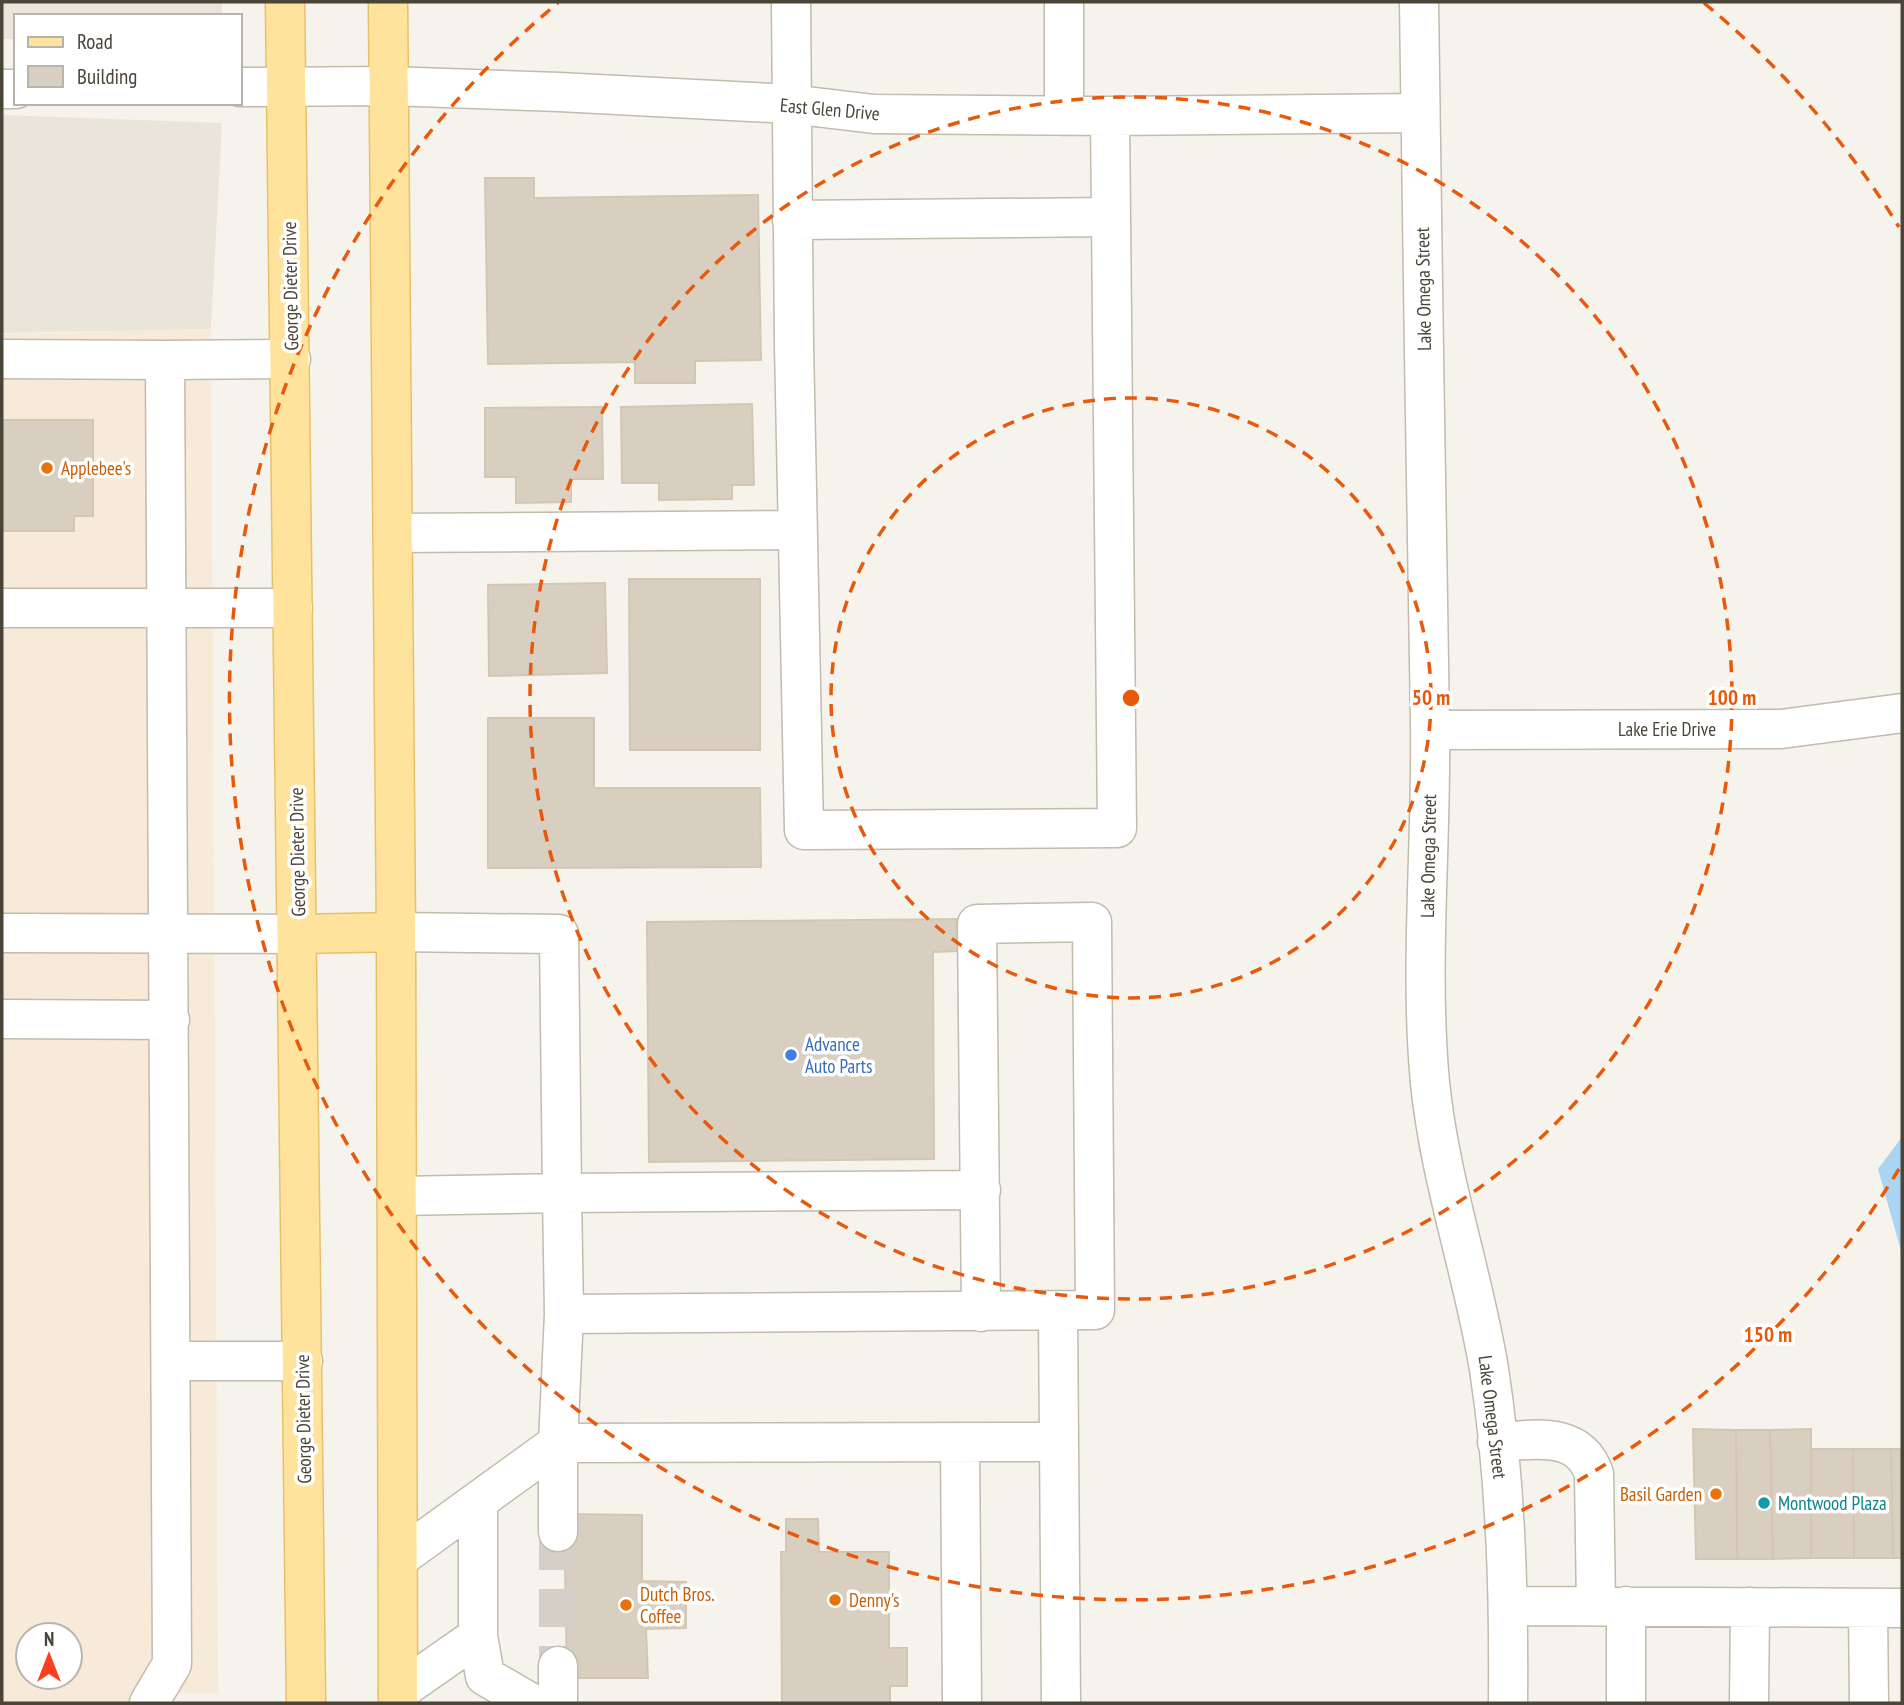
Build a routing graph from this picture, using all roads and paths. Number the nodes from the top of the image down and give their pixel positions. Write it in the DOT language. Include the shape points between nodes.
graph roads {
  1 [pos="285,2"];
  2 [pos="388,2"];
  3 [pos="791,2"];
  4 [pos="1064,2"];
  5 [pos="1419,2"];
  6 [pos="389,86"];
  7 [pos="242,87"];
  8 [pos="287,87"];
  9 [pos="790,104"];
  10 [pos="1420,113"];
  11 [pos="1064,116"];
  12 [pos="1110,116"];
  13 [pos="1111,218"];
  14 [pos="792,220"];
  15 [pos="2,359"];
  16 [pos="291,359"];
  17 [pos="165,360"];
  18 [pos="797,530"];
  19 [pos="393,533"];
  20 [pos="167,607"];
  21 [pos="2,608"];
  22 [pos="293,608"];
  23 [pos="1902,713"];
  24 [pos="1430,730"];
  25 [pos="397,932"];
  26 [pos="2,933"];
  27 [pos="169,934"];
  28 [pos="298,934"];
  29 [pos="2,1019"];
  30 [pos="170,1020"];
  31 [pos="981,1190"];
  32 [pos="562,1193"];
  33 [pos="397,1196"];
  34 [pos="1058,1311"];
  35 [pos="981,1312"];
  36 [pos="564,1314"];
  37 [pos="171,1361"];
  38 [pos="303,1361"];
  39 [pos="960,1442"];
  40 [pos="1059,1442"];
  41 [pos="1497,1442"];
  42 [pos="558,1443"];
  43 [pos="478,1503"];
  44 [pos="558,1532"];
  45 [pos="398,1559"];
  46 [pos="1509,1606"];
  47 [pos="1611,1606"];
  48 [pos="1750,1607"];
  49 [pos="1885,1608"];
  50 [pos="478,1636"];
  51 [pos="398,1698"];
  52 [pos="149,1703"];
  53 [pos="306,1703"];
  54 [pos="531,1703"];
  55 [pos="962,1703"];
  56 [pos="1061,1703"];
  57 [pos="1508,1703"];
  58 [pos="1626,1703"];
  59 [pos="1749,1703"];
  60 [pos="1869,1703"];
  1 -- 8 [label="main road, George Dieter Drive"];
  2 -- 6 [label="main road"];
  3 -- 9 [label="street"];
  4 -- 11 [label="street"];
  5 -- 10 [label="street, Lake Omega Street"];
  6 -- 8 [label="street, East Glen Drive"];
  6 -- 9 [label="street, East Glen Drive"];
  6 -- 19 [label="main road"];
  7 -- 8 [label="street, East Glen Drive"];
  8 -- 16 [label="main road, George Dieter Drive"];
  9 -- 11 [label="street, East Glen Drive" via="874,114"];
  9 -- 14 [label="street"];
  10 -- 12 [label="street, East Glen Drive"];
  10 -- 24 [label="street, Lake Omega Street"];
  11 -- 12 [label="street, East Glen Drive"];
  12 -- 13 [label="street"];
  13 -- 14 [label="street"];
  13 -- 18 [label="street" via="1117,828 804,830"];
  14 -- 18 [label="street"];
  15 -- 17 [label="street"];
  16 -- 17 [label="street"];
  16 -- 22 [label="main road, George Dieter Drive"];
  17 -- 20 [label="street"];
  18 -- 19 [label="street"];
  19 -- 25 [label="main road"];
  20 -- 21 [label="street"];
  20 -- 22 [label="street"];
  20 -- 27 [label="street"];
  22 -- 28 [label="main road, George Dieter Drive"];
  23 -- 24 [label="street, Lake Erie Drive" via="1781,729"];
  24 -- 41 [label="street, Lake Omega Street" via="1426,998 1430,1084 1489,1368"];
  25 -- 28 [label="main road"];
  25 -- 32 [label="street" via="559,934"];
  25 -- 33 [label="main road"];
  26 -- 27 [label="street"];
  27 -- 28 [label="street"];
  27 -- 30 [label="street"];
  28 -- 38 [label="main road, George Dieter Drive"];
  29 -- 30 [label="street"];
  30 -- 37 [label="street"];
  31 -- 32 [label="street"];
  31 -- 34 [label="street" via="977,924 1092,922 1095,1310"];
  31 -- 35 [label="street"];
  32 -- 33 [label="street"];
  32 -- 36 [label="street"];
  33 -- 45 [label="main road"];
  34 -- 35 [label="street"];
  34 -- 40 [label="street"];
  35 -- 36 [label="street"];
  36 -- 42 [label="street"];
  37 -- 38 [label="street"];
  37 -- 52 [label="street" via="172,1664"];
  38 -- 53 [label="main road, George Dieter Drive"];
  39 -- 40 [label="street"];
  39 -- 42 [label="street"];
  39 -- 55 [label="street"];
  40 -- 56 [label="street"];
  41 -- 46 [label="street, Lake Omega Street"];
  41 -- 47 [label="street" via="1549,1440 1579,1450 1589,1461"];
  42 -- 43 [label="street"];
  42 -- 44 [label="street"];
  43 -- 45 [label="street"];
  43 -- 50 [label="street"];
  45 -- 51 [label="main road"];
  46 -- 47 [label="street"];
  46 -- 57 [label="street, Lake Omega Street"];
  47 -- 48 [label="street"];
  47 -- 58 [label="street"];
  48 -- 49 [label="street"];
  48 -- 59 [label="street"];
  49 -- 60 [label="street"];
  50 -- 51 [label="street"];
  50 -- 54 [label="street" via="485,1676"];
}
